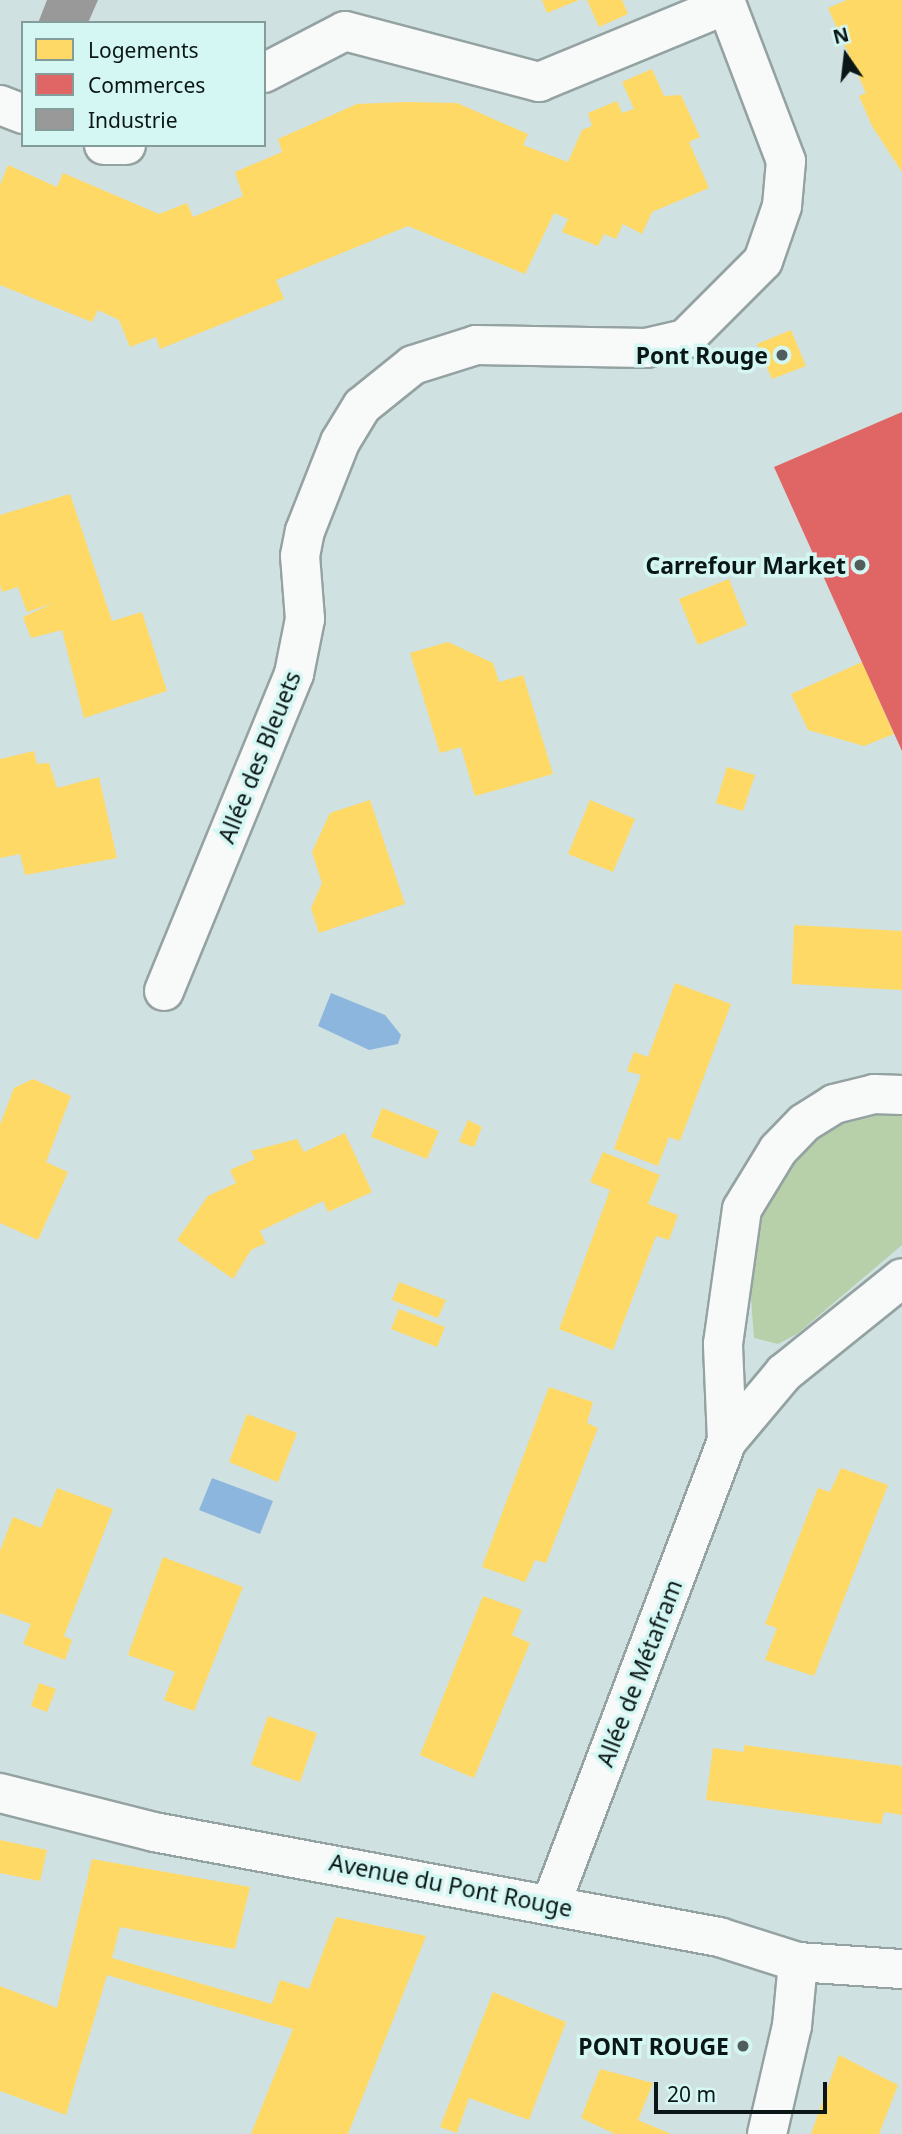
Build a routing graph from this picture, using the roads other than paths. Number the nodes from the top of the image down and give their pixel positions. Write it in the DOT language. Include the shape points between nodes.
graph roads {
  1 [pos="726,3"];
  2 [pos="266,72"];
  3 [pos="0,105"];
  4 [pos="21,113"];
  5 [pos="164,991"];
  6 [pos="902,1095"];
  7 [pos="902,1278"];
  8 [pos="727,1441"];
  9 [pos="0,1793"];
  10 [pos="551,1904"];
  11 [pos="798,1962"];
  12 [pos="902,1969"];
  13 [pos="767,2134"];
  1 -- 2 [label="street" via="539,82 345,31"];
  1 -- 5 [label="street, Allée des Bleuets" via="786,161 782,206 764,261 685,339 646,348 476,345 413,365 362,406 340,442 305,531 300,556 305,619 295,674"];
  3 -- 4 [label="street"];
  6 -- 8 [label="street, Allée de Métafram" via="874,1094 834,1104 804,1123 778,1150 743,1209 723,1344"];
  7 -- 8 [label="street, Allée de Métafram" via="784,1373"];
  8 -- 10 [label="street, Allée de Métafram"];
  9 -- 10 [label="street, Avenue du Pont Rouge" via="154,1832"];
  10 -- 11 [label="street, Avenue du Pont Rouge" via="719,1937"];
  11 -- 12 [label="street, Avenue du Pont Rouge"];
  11 -- 13 [label="street" via="790,2038"];
}
